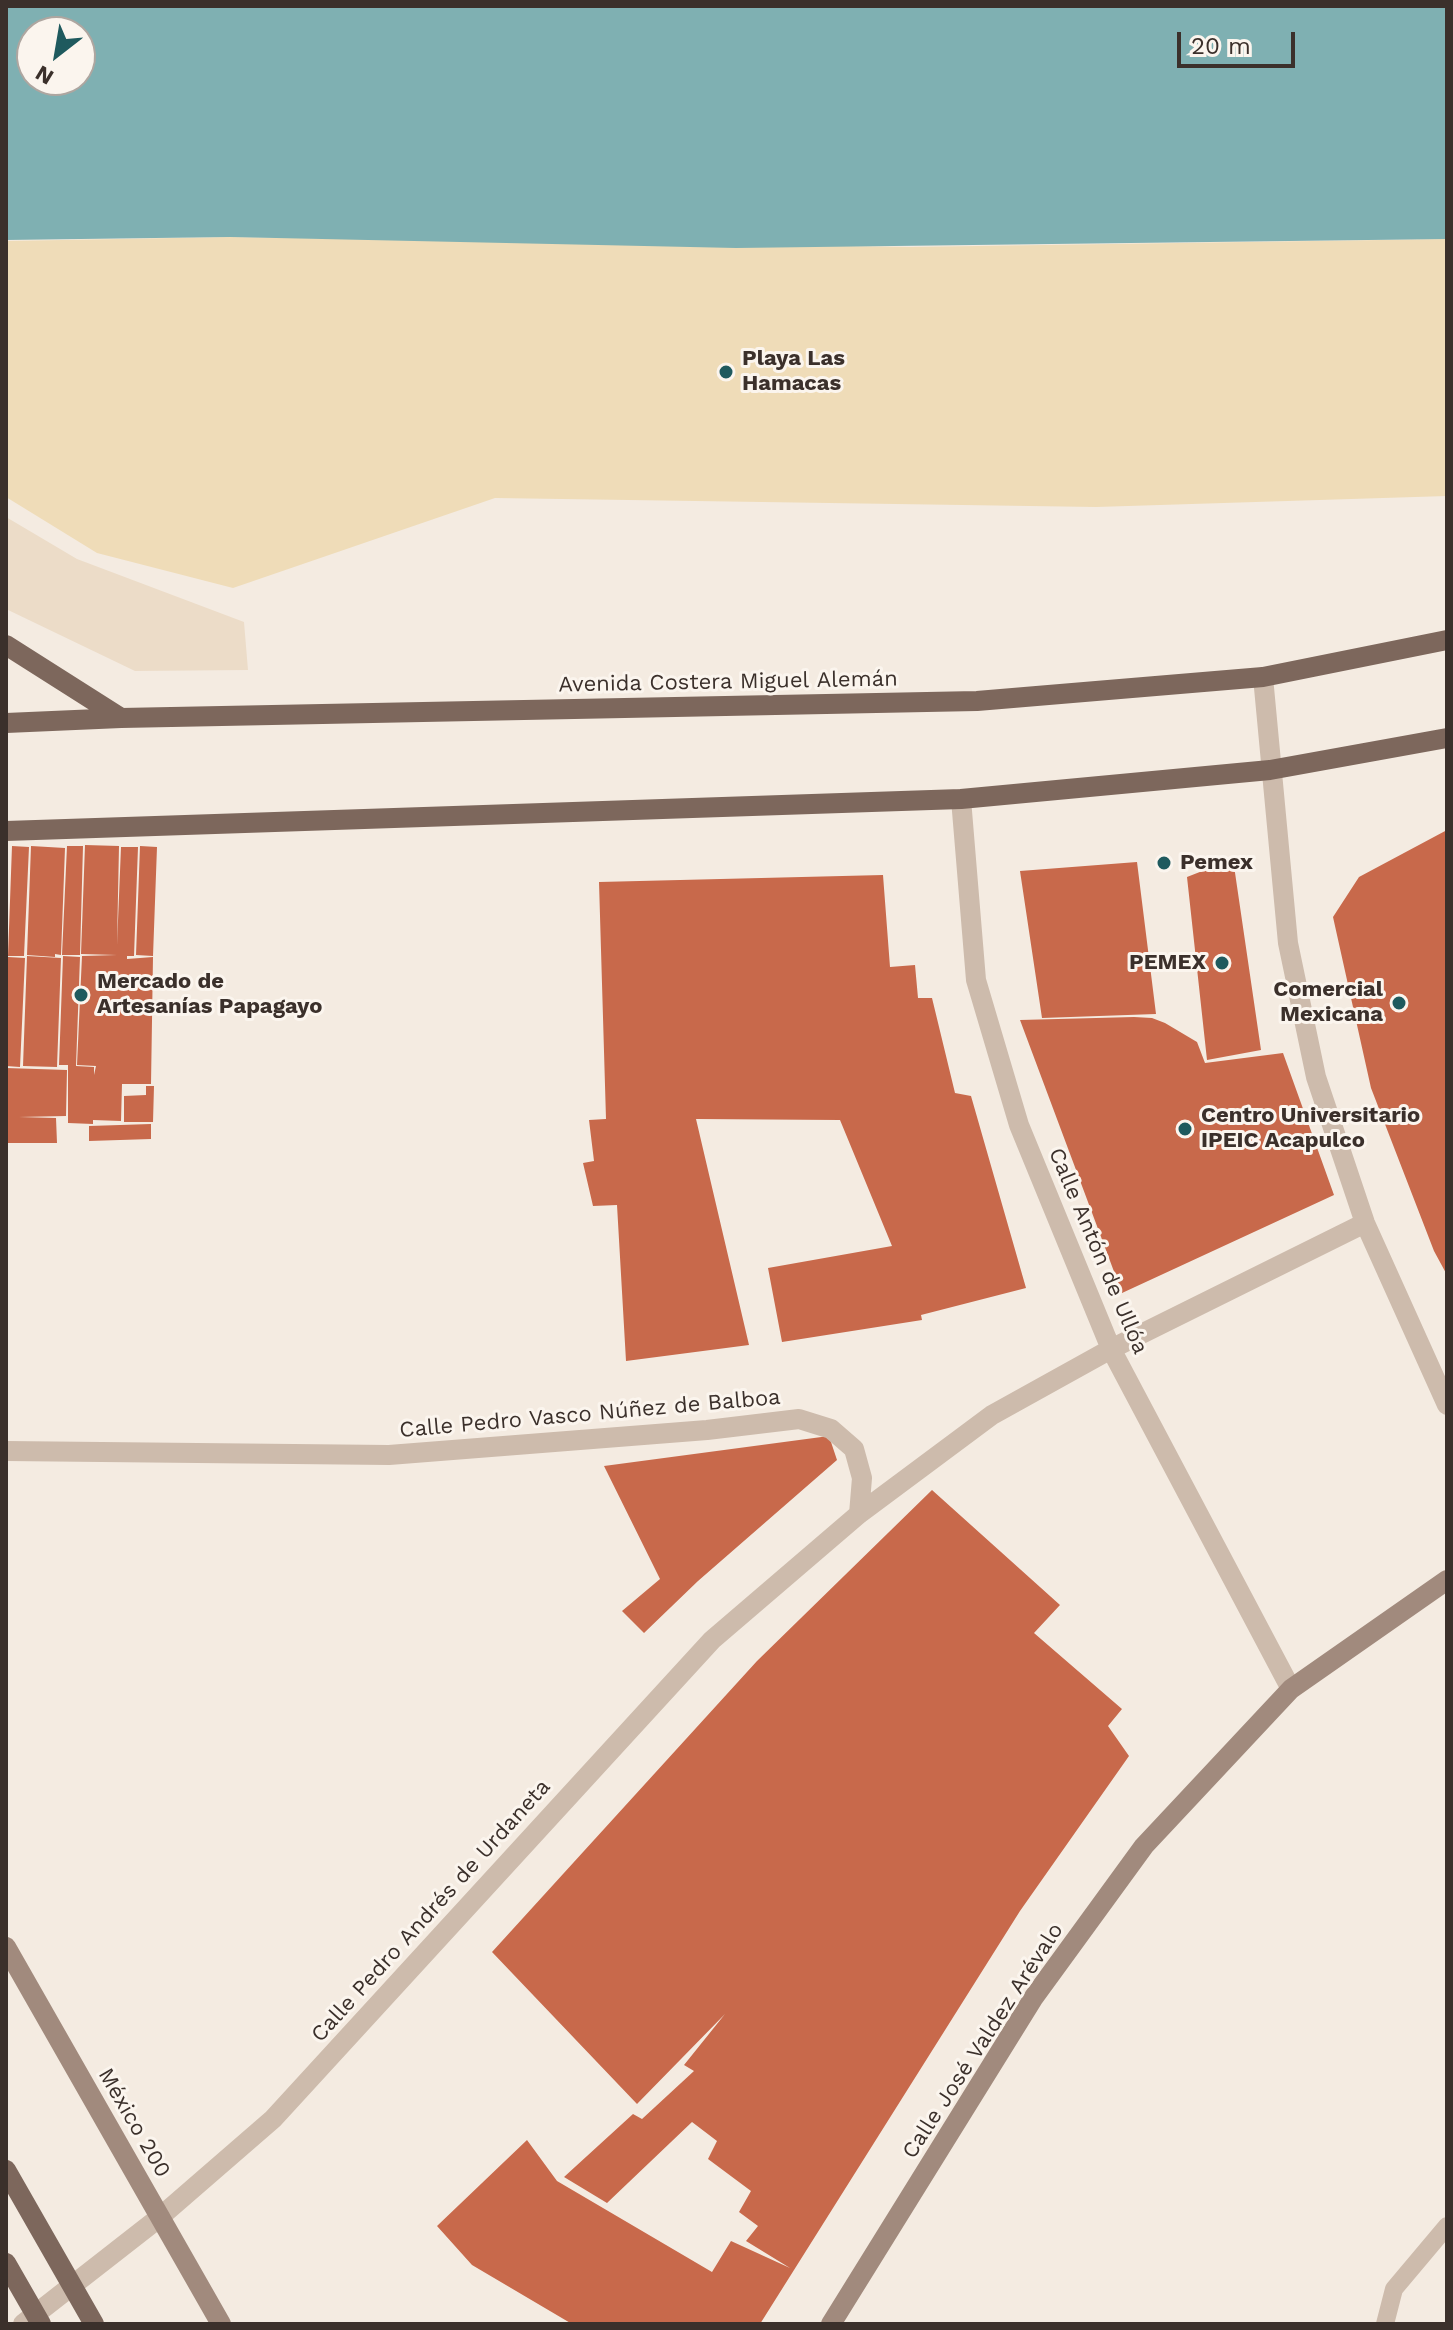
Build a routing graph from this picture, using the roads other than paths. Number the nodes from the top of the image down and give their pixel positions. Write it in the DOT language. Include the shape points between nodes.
graph roads {
  1 [pos="1447,640"];
  2 [pos="6,645"];
  3 [pos="1263,677"];
  4 [pos="121,718"];
  5 [pos="6,723"];
  6 [pos="1447,738"];
  7 [pos="1270,770"];
  8 [pos="961,799"];
  9 [pos="6,831"];
  10 [pos="1365,1223"];
  11 [pos="1111,1349"];
  12 [pos="1447,1405"];
  13 [pos="6,1451"];
  14 [pos="859,1514"];
  15 [pos="1447,1580"];
  16 [pos="1291,1689"];
  17 [pos="6,1947"];
  18 [pos="6,2170"];
  19 [pos="160,2217"];
  20 [pos="1447,2226"];
  21 [pos="6,2263"];
  22 [pos="23,2324"];
  23 [pos="41,2324"];
  24 [pos="94,2324"];
  25 [pos="221,2324"];
  26 [pos="831,2324"];
  27 [pos="1385,2324"];
  1 -- 3 [label="main road, Avenida Costera Miguel Alemán"];
  2 -- 4 [label="main road"];
  3 -- 4 [label="main road, Avenida Costera Miguel Alemán" via="977,701"];
  3 -- 7 [label="street"];
  4 -- 5 [label="main road, Avenida Costera Miguel Alemán"];
  6 -- 7 [label="main road"];
  7 -- 8 [label="main road"];
  7 -- 10 [label="street" via="1288,943 1316,1077"];
  8 -- 9 [label="main road"];
  8 -- 11 [label="street, Calle Antón de Ullóa" via="976,980 1019,1125"];
  10 -- 11 [label="street"];
  10 -- 12 [label="street"];
  11 -- 14 [label="street" via="992,1415"];
  11 -- 16 [label="street, Calle Antón de Ullóa"];
  13 -- 14 [label="street, Calle Pedro Vasco Núñez de Balboa" via="389,1455 799,1419 831,1429 854,1449 862,1478"];
  14 -- 19 [label="street, Calle Pedro Andrés de Urdaneta" via="712,1640 273,2119"];
  15 -- 16 [label="street, Calle José Valdez Arévalo"];
  16 -- 26 [label="street, Calle José Valdez Arévalo" via="1144,1846 1034,1997"];
  17 -- 19 [label="street, México 200"];
  18 -- 24 [label="main road"];
  19 -- 22 [label="street, Calle Pedro Andrés de Urdaneta"];
  19 -- 25 [label="street, México 200"];
  20 -- 27 [label="lane" via="1394,2289"];
  21 -- 23 [label="main road"];
}
